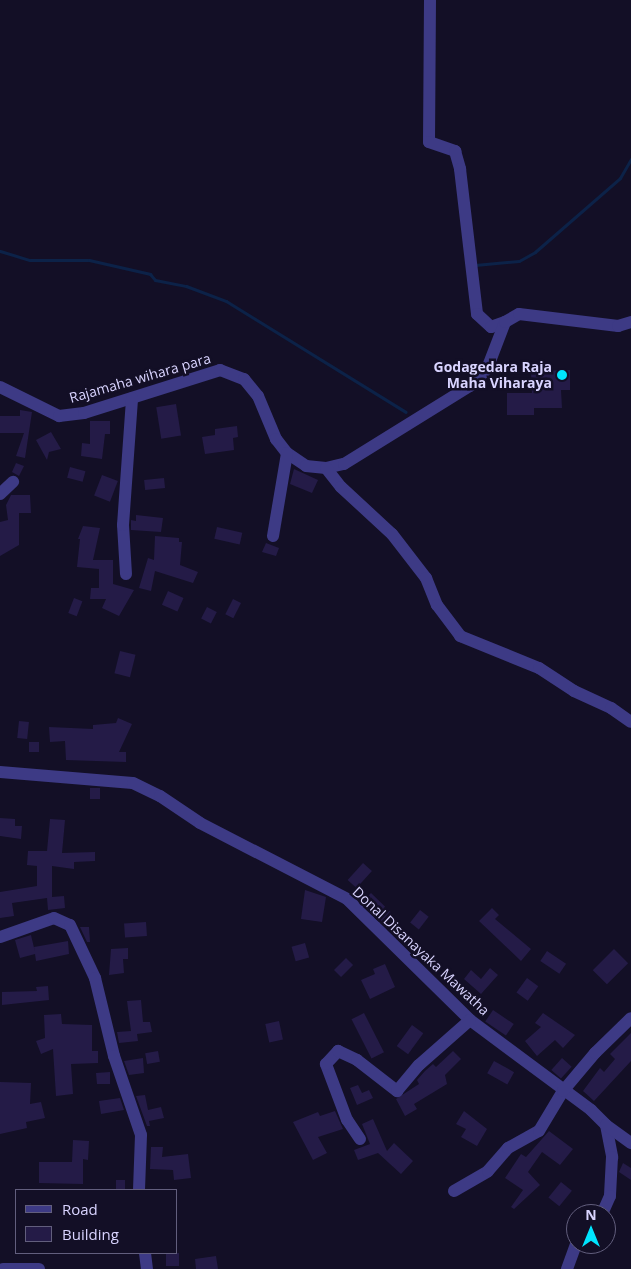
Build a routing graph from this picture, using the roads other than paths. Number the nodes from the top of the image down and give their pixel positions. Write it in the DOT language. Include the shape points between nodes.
graph roads {
  1 [pos="430,0"];
  2 [pos="505,322"];
  3 [pos="631,322"];
  4 [pos="0,386"];
  5 [pos="132,398"];
  6 [pos="287,453"];
  7 [pos="326,468"];
  8 [pos="13,482"];
  9 [pos="0,494"];
  10 [pos="273,536"];
  11 [pos="126,574"];
  12 [pos="631,722"];
  13 [pos="0,772"];
  14 [pos="0,937"];
  15 [pos="631,1018"];
  16 [pos="470,1020"];
  17 [pos="563,1091"];
  18 [pos="606,1125"];
  19 [pos="360,1139"];
  20 [pos="631,1143"];
  21 [pos="139,1189"];
  22 [pos="454,1191"];
  23 [pos="606,1204"];
  24 [pos="145,1254"];
  25 [pos="572,1254"];
  26 [pos="3,1269"];
  27 [pos="39,1269"];
  28 [pos="147,1269"];
  29 [pos="567,1269"];
  1 -- 2 [label="street" via="428,142 455,151 460,169 477,314 491,327"];
  2 -- 3 [label="street" via="519,314 618,326"];
  2 -- 7 [label="street, Rajamaha wihara para" via="487,369 470,386 344,464"];
  4 -- 5 [label="street, Rajamaha wihara para" via="59,416 84,413"];
  5 -- 6 [label="street, Rajamaha wihara para" via="220,370 244,379 258,396 276,439"];
  5 -- 11 [label="street" via="123,525"];
  6 -- 7 [label="street, Rajamaha wihara para" via="306,466"];
  6 -- 10 [label="street"];
  7 -- 12 [label="street" via="341,487 392,534 426,578 437,605 460,636 539,668 574,692 611,708"];
  8 -- 9 [label="street"];
  13 -- 16 [label="street, Donal Disanayaka Mawatha" via="133,783 160,796 200,823 347,899"];
  14 -- 21 [label="street" via="54,918 70,925 95,978 114,1056 141,1135"];
  15 -- 17 [label="street"];
  16 -- 17 [label="street, Donal Disanayaka Mawatha"];
  16 -- 19 [label="street" via="419,1065 397,1091 357,1060 338,1051 326,1064 348,1120"];
  17 -- 18 [label="street, Donal Disanayaka Mawatha"];
  17 -- 22 [label="street" via="539,1131 508,1148 488,1171"];
  18 -- 20 [label="street, Donal Disanayaka Mawatha"];
  18 -- 23 [label="street" via="612,1157 610,1196"];
  24 -- 28 [label="street"];
  25 -- 29 [label="street"];
  26 -- 27 [label="street"];
}
